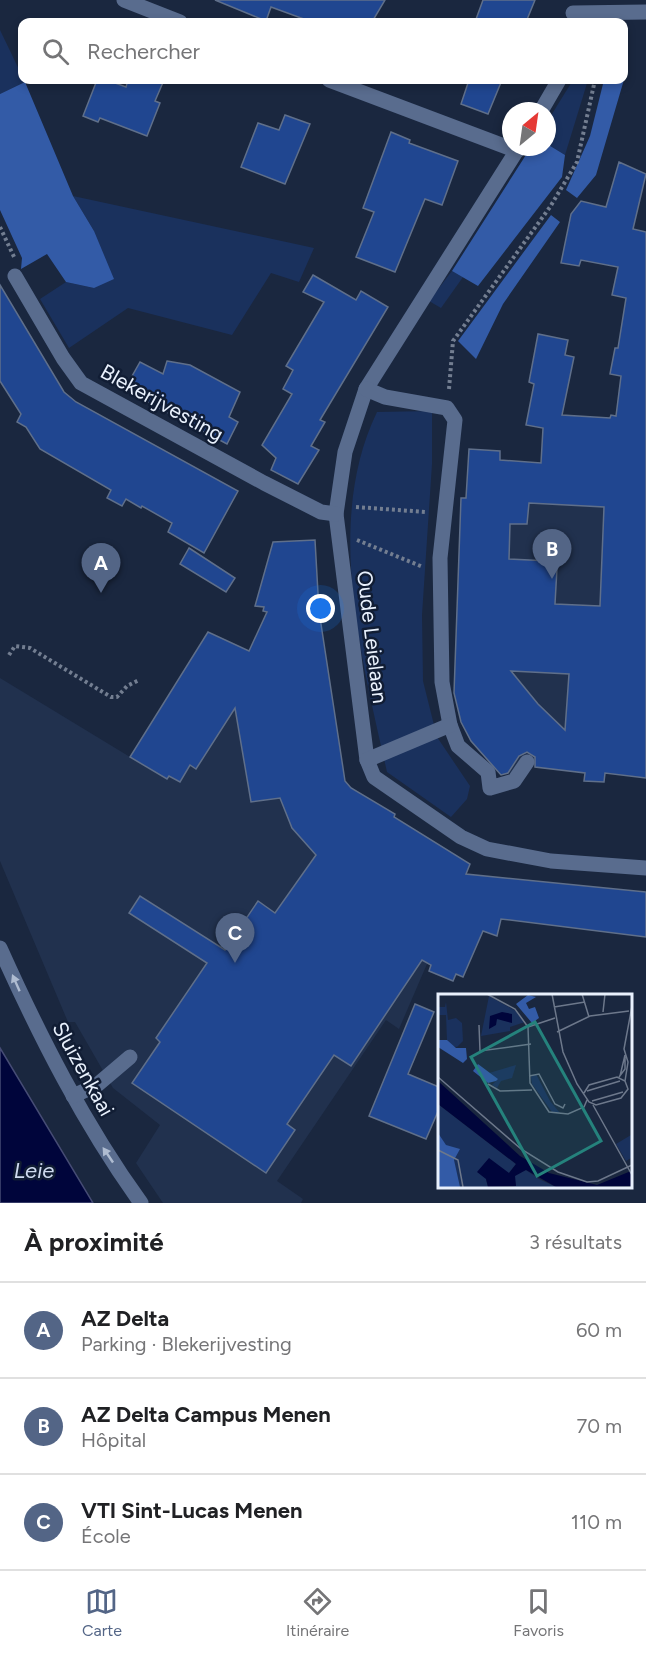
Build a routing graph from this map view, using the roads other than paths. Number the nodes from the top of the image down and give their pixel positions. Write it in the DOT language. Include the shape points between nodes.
graph roads {
  1 [pos="124,0"];
  2 [pos="573,12"];
  3 [pos="646,12"];
  4 [pos="170,18"];
  5 [pos="340,84"];
  6 [pos="557,84"];
  7 [pos="546,102"];
  8 [pos="502,143"];
  9 [pos="514,156"];
  10 [pos="15,276"];
  11 [pos="366,389"];
  12 [pos="336,514"];
  13 [pos="450,725"];
  14 [pos="367,760"];
  15 [pos="526,762"];
  16 [pos="646,868"];
  17 [pos="0,948"];
  18 [pos="130,1057"];
  19 [pos="73,1096"];
  20 [pos="141,1203"];
  1 -- 4 [label="street"];
  2 -- 3 [label="street"];
  5 -- 8 [label="street"];
  6 -- 7 [label="street"];
  9 -- 11 [label="street, Oude Leielaan"];
  10 -- 12 [label="street, Blekerijvesting" via="81,383 273,488 321,512"];
  11 -- 12 [label="street, Oude Leielaan" via="345,452"];
  11 -- 13 [label="street" via="385,398 447,408 456,420 440,574 442,682"];
  12 -- 14 [label="street, Oude Leielaan"];
  13 -- 14 [label="street"];
  13 -- 15 [label="street" via="458,746 488,772 490,788 514,781"];
  14 -- 16 [label="street, Oude Leielaan" via="374,777 461,837 487,849 551,861"];
  19 -- 17 [label="street, Sluizenkaai, one-way" via="41,1039"];
  18 -- 19 [label="street" via="97,1085"];
  20 -- 19 [label="street, Sluizenkaai, one-way"];
}
